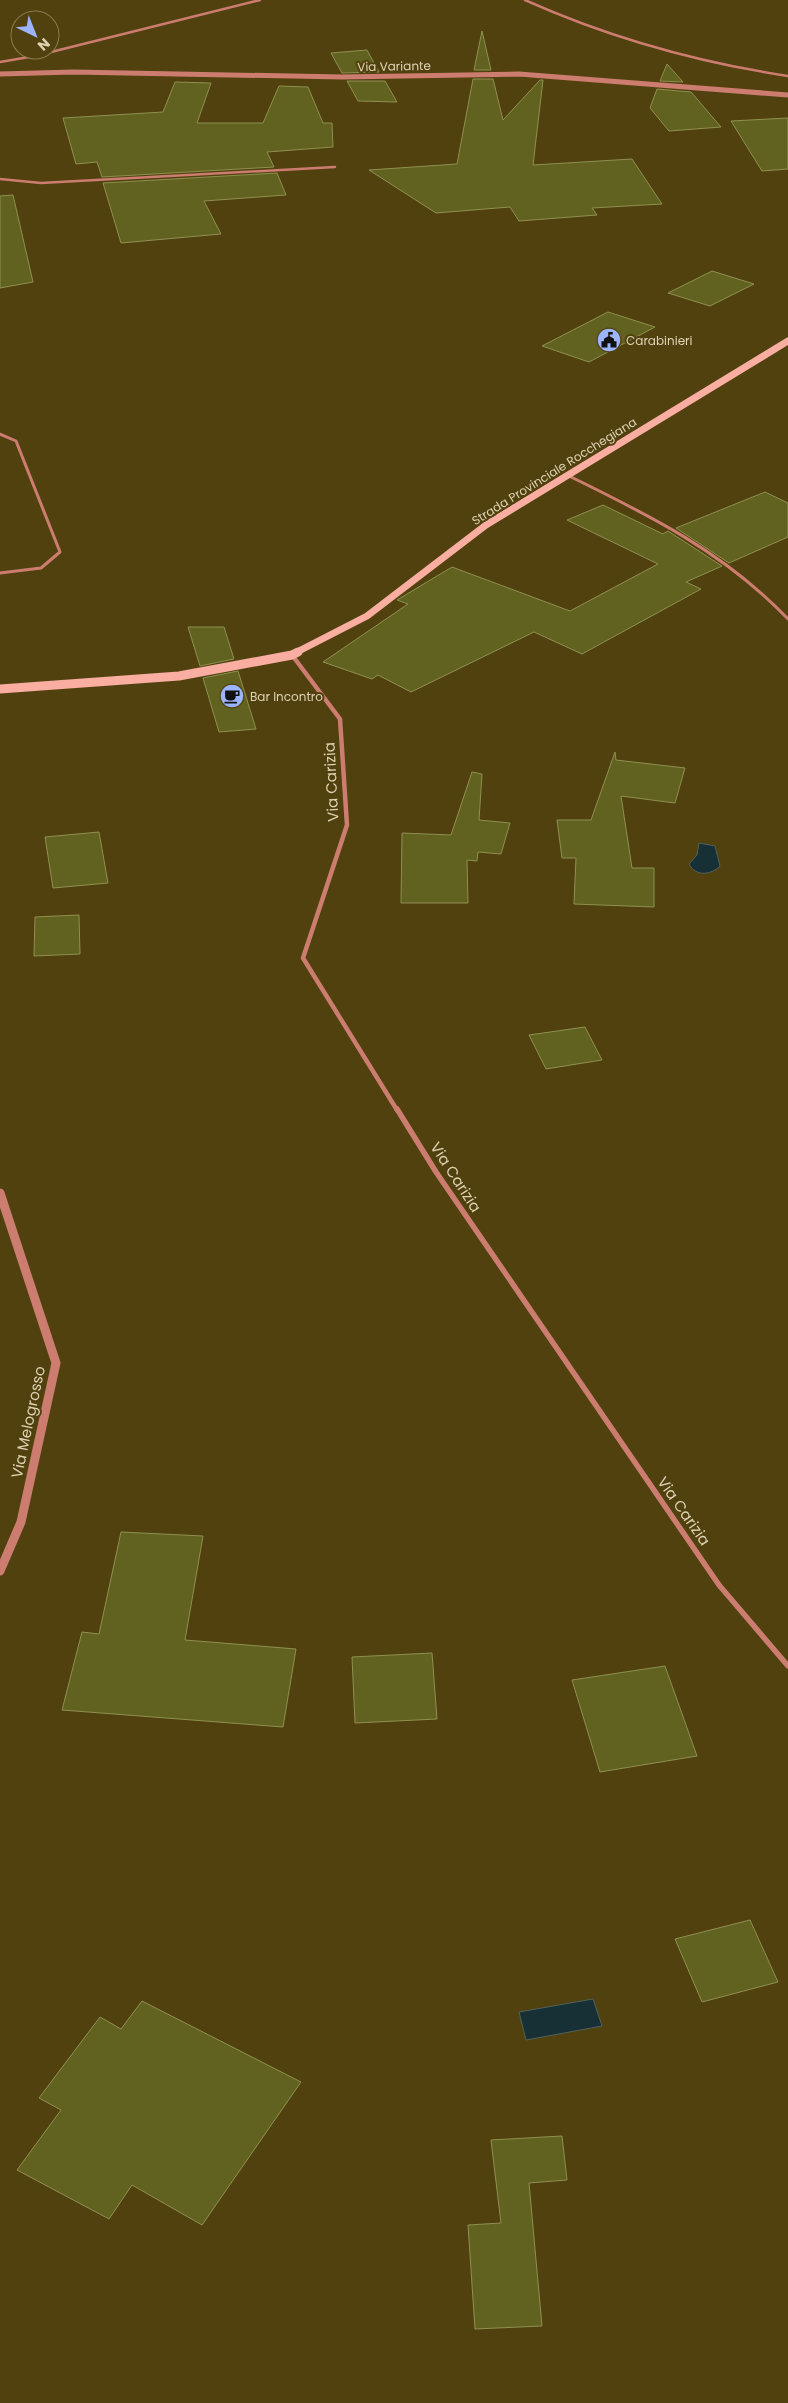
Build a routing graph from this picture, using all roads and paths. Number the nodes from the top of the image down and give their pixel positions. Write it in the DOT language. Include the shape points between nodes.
graph roads {
  1 [pos="260,0"];
  2 [pos="525,0"];
  3 [pos="0,62"];
  4 [pos="0,74"];
  5 [pos="788,76"];
  6 [pos="788,95"];
  7 [pos="335,167"];
  8 [pos="0,179"];
  9 [pos="788,341"];
  10 [pos="0,434"];
  11 [pos="567,475"];
  12 [pos="2,573"];
  13 [pos="0,578"];
  14 [pos="788,619"];
  15 [pos="292,655"];
  16 [pos="0,685"];
  17 [pos="17,688"];
  18 [pos="0,689"];
  19 [pos="0,1193"];
  20 [pos="0,1571"];
  21 [pos="788,1666"];
  1 -- 3 [label="street"];
  2 -- 5 [label="street" via="568,20 662,53"];
  4 -- 6 [label="street, Via Variante" via="73,72 342,77 519,74"];
  7 -- 8 [label="street" via="41,183"];
  9 -- 11 [label="main road, Strada Provinciale Rocchegiana"];
  10 -- 12 [label="street" via="16,441 60,552 41,568"];
  11 -- 14 [label="street" via="639,511 728,563"];
  11 -- 15 [label="main road, Strada Provinciale Rocchegiana" via="486,525 367,616"];
  12 -- 13 [label="street"];
  15 -- 17 [label="main road, Strada Provinciale Rocchegiana" via="179,676"];
  15 -- 21 [label="street, Via Carizia" via="340,719 347,825 303,958 436,1172 719,1585"];
  16 -- 17 [label="main road, Strada Provinciale Rocchegiana"];
  17 -- 18 [label="main road, Strada Provinciale Rocchegiana"];
  19 -- 20 [label="street, Via Melogrosso" via="56,1362 21,1522"];
}
